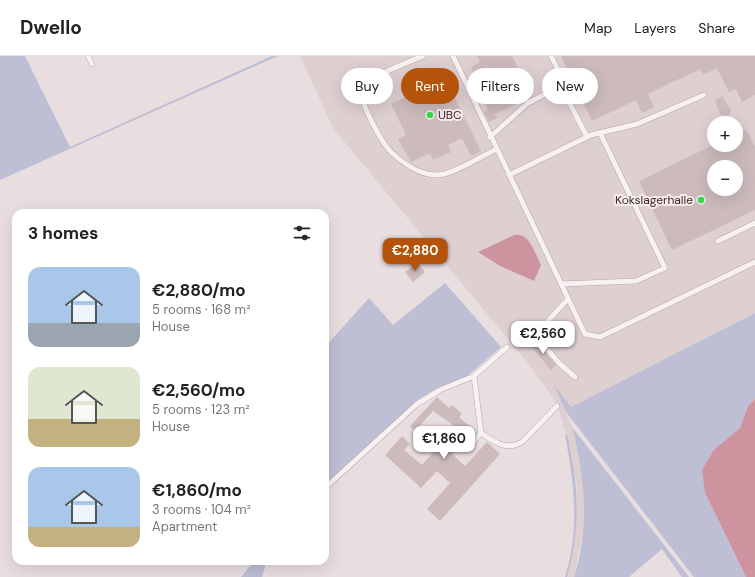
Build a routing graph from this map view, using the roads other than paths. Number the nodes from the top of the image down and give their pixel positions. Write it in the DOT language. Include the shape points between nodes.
graph roads {
  1 [pos="88,56"];
  2 [pos="422,56"];
  3 [pos="454,56"];
  4 [pos="551,56"];
  5 [pos="92,64"];
  6 [pos="557,68"];
  7 [pos="542,96"];
  8 [pos="704,96"];
  9 [pos="570,104"];
  10 [pos="600,133"];
  11 [pos="490,137"];
  12 [pos="587,137"];
  13 [pos="497,149"];
  14 [pos="509,175"];
  15 [pos="755,223"];
  16 [pos="718,241"];
  17 [pos="755,262"];
  18 [pos="561,284"];
  19 [pos="568,299"];
  20 [pos="507,347"];
  21 [pos="474,376"];
  22 [pos="575,377"];
  23 [pos="557,406"];
  24 [pos="481,433"];
  25 [pos="467,449"];
  26 [pos="329,484"];
  1 -- 5 [label="lane"];
  2 -- 13 [label="lane" via="371,80 364,87 364,104 387,148 414,168 437,175 449,172"];
  3 -- 11 [label="lane"];
  4 -- 6 [label="lane"];
  7 -- 11 [label="lane" via="528,103"];
  8 -- 10 [label="lane" via="637,124"];
  9 -- 12 [label="lane"];
  10 -- 12 [label="lane"];
  10 -- 18 [label="lane" via="665,268 636,281"];
  11 -- 13 [label="lane"];
  12 -- 14 [label="lane"];
  13 -- 14 [label="lane"];
  14 -- 18 [label="lane"];
  15 -- 16 [label="lane"];
  17 -- 19 [label="lane" via="600,337 585,334"];
  18 -- 19 [label="lane"];
  19 -- 22 [label="lane" via="535,335"];
  20 -- 21 [label="lane"];
  21 -- 24 [label="lane"];
  21 -- 26 [label="lane" via="440,390 417,404"];
  23 -- 24 [label="lane" via="517,446 497,443"];
  24 -- 25 [label="lane"];
}
